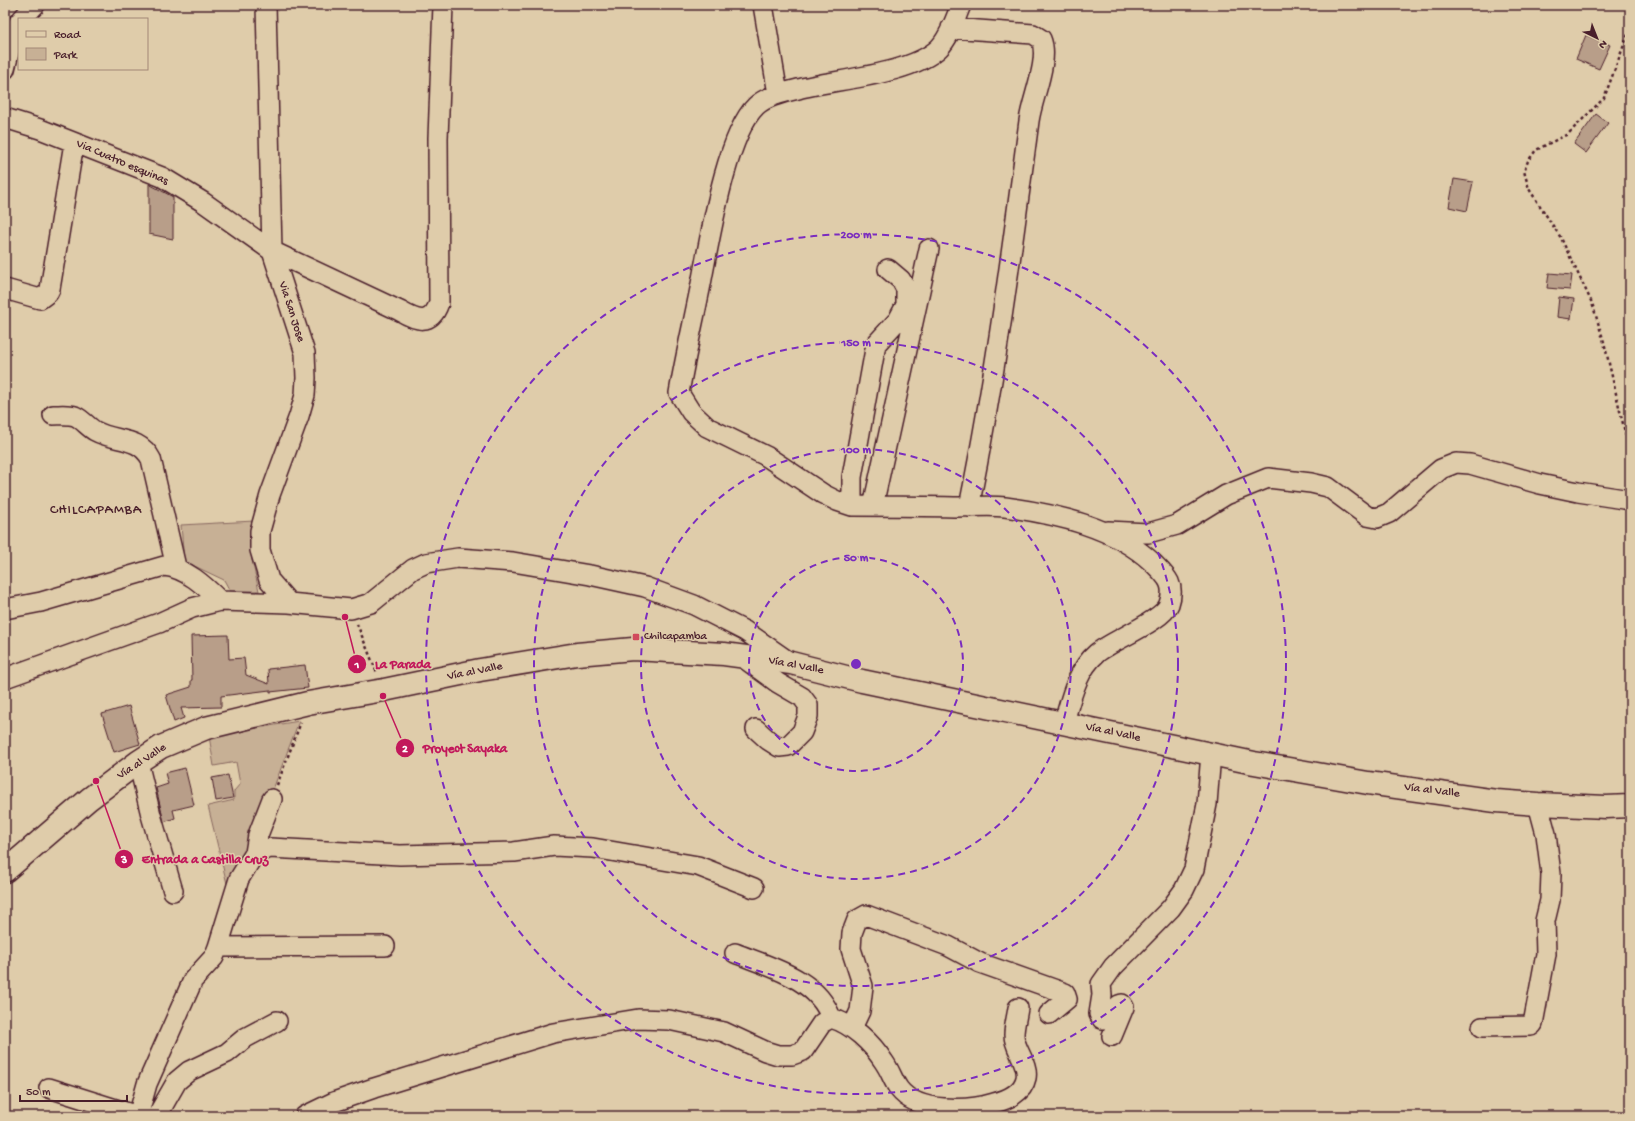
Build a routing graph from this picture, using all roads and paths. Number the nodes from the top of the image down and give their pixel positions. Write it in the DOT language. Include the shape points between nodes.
graph roads {
  1 [pos="35,5"];
  2 [pos="266,5"];
  3 [pos="443,5"];
  4 [pos="763,5"];
  5 [pos="961,5"];
  6 [pos="23,18"];
  7 [pos="18,24"];
  8 [pos="952,28"];
  9 [pos="1630,29"];
  10 [pos="5,69"];
  11 [pos="778,94"];
  12 [pos="5,118"];
  13 [pos="74,143"];
  14 [pos="929,249"];
  15 [pos="272,251"];
  16 [pos="888,269"];
  17 [pos="5,289"];
  18 [pos="53,415"];
  19 [pos="1630,454"];
  20 [pos="1630,500"];
  21 [pos="852,506"];
  22 [pos="873,506"];
  23 [pos="969,507"];
  24 [pos="1102,531"];
  25 [pos="176,567"];
  26 [pos="220,600"];
  27 [pos="289,603"];
  28 [pos="5,609"];
  29 [pos="351,609"];
  30 [pos="741,656"];
  31 [pos="791,663"];
  32 [pos="5,678"];
  33 [pos="384,690"];
  34 [pos="308,703"];
  35 [pos="1064,722"];
  36 [pos="756,728"];
  37 [pos="1211,753"];
  38 [pos="138,762"];
  39 [pos="272,799"];
  40 [pos="1538,804"];
  41 [pos="1630,806"];
  42 [pos="255,853"];
  43 [pos="5,871"];
  44 [pos="754,888"];
  45 [pos="173,892"];
  46 [pos="385,946"];
  47 [pos="218,947"];
  48 [pos="735,953"];
  49 [pos="1018,1008"];
  50 [pos="1049,1014"];
  51 [pos="831,1018"];
  52 [pos="277,1021"];
  53 [pos="1482,1027"];
  54 [pos="852,1028"];
  55 [pos="1112,1036"];
  56 [pos="49,1088"];
  57 [pos="138,1116"];
  58 [pos="157,1116"];
  59 [pos="305,1116"];
  1 -- 6 [label="street"];
  2 -- 15 [label="street, Via San Jose"];
  3 -- 15 [label="street, Via Cuatro esquinas" via="438,138 440,295 436,312 423,320 414,319"];
  4 -- 11 [label="street"];
  5 -- 8 [label="street"];
  7 -- 10 [label="street"];
  8 -- 11 [label="street" via="939,48 921,60 889,71"];
  8 -- 23 [label="street" via="1034,34 1041,39 1044,54 1030,115 999,346"];
  9 -- 19 [label="path" via="1604,98 1568,134 1536,150 1524,171 1529,189 1561,238 1592,303 1604,342"];
  11 -- 21 [label="street" via="757,104 743,122 733,149 720,191 679,393 691,412 707,426 760,452 824,494"];
  12 -- 13 [label="street, Via Cuatro esquinas"];
  13 -- 15 [label="street, Via Cuatro esquinas" via="162,177 203,202"];
  13 -- 17 [label="street" via="48,293 40,299"];
  14 -- 22 [label="street"];
  15 -- 27 [label="street, Via San Jose" via="305,352 305,394 260,532 260,550 269,580"];
  16 -- 21 [label="street" via="901,280 906,289 906,305 898,320 876,344 852,477"];
  18 -- 25 [label="street" via="75,416 94,431 133,441 145,450 151,459"];
  20 -- 24 [label="street" via="1540,484 1470,464 1456,464 1441,469 1389,513 1377,518 1367,516 1328,487 1268,478 1226,495 1177,525 1148,533"];
  21 -- 22 [label="street"];
  22 -- 23 [label="street"];
  23 -- 24 [label="street" via="1012,508 1056,516"];
  24 -- 35 [label="street" via="1145,556 1166,576 1172,589 1168,606 1151,622 1096,653 1077,679"];
  25 -- 26 [label="street"];
  25 -- 28 [label="street" via="164,566 41,602"];
  26 -- 27 [label="street"];
  26 -- 32 [label="street" via="192,608 159,623"];
  27 -- 29 [label="street"];
  29 -- 31 [label="street" via="371,602 413,569 426,563 458,558 512,562 645,587 694,605 745,631"];
  29 -- 33 [label="path"];
  30 -- 31 [label="main road, Vía al Valle"];
  30 -- 33 [label="main road, Vía al Valle" via="633,649 577,654 480,670"];
  30 -- 36 [label="street" via="802,698 808,705 808,716 802,732 788,746 779,747"];
  31 -- 35 [label="main road, Vía al Valle"];
  33 -- 34 [label="main road, Vía al Valle"];
  34 -- 38 [label="main road, Vía al Valle" via="206,728 161,747"];
  34 -- 39 [label="path"];
  35 -- 37 [label="main road, Vía al Valle"];
  37 -- 40 [label="main road, Vía al Valle" via="1368,783 1496,801"];
  37 -- 55 [label="street" via="1206,804 1194,869 1184,890 1171,908 1113,967 1101,984 1099,1014 1102,1019 1119,1005 1122,1004 1124,1007"];
  38 -- 43 [label="main road, Vía al Valle" via="89,799"];
  38 -- 45 [label="street"];
  39 -- 42 [label="street" via="258,835"];
  40 -- 41 [label="main road, Vía al Valle"];
  40 -- 53 [label="street" via="1546,834 1551,874 1550,900 1545,921 1546,954 1533,1024"];
  42 -- 44 [label="street" via="270,848 400,856 514,852 554,846 593,848 698,866"];
  42 -- 47 [label="street" via="239,879"];
  46 -- 47 [label="street"];
  47 -- 57 [label="street" via="214,957 193,980 147,1084"];
  48 -- 51 [label="street" via="777,969 814,991 827,1006"];
  49 -- 54 [label="street" via="1014,1036 1025,1066 1026,1078 1021,1089 1007,1099 972,1108 955,1110 930,1106 899,1090 884,1061"];
  50 -- 54 [label="street" via="1067,998 1065,993 980,963 948,946 866,915 857,920 852,933 851,949 863,986 860,1010"];
  51 -- 54 [label="street" via="842,1021"];
  51 -- 59 [label="street" via="822,1023 802,1051 792,1055 765,1052 724,1032 669,1020 638,1019 554,1033 374,1088 334,1102"];
  52 -- 58 [label="street" via="245,1038 227,1053 189,1071 177,1081"];
  56 -- 57 [label="street"];
}
